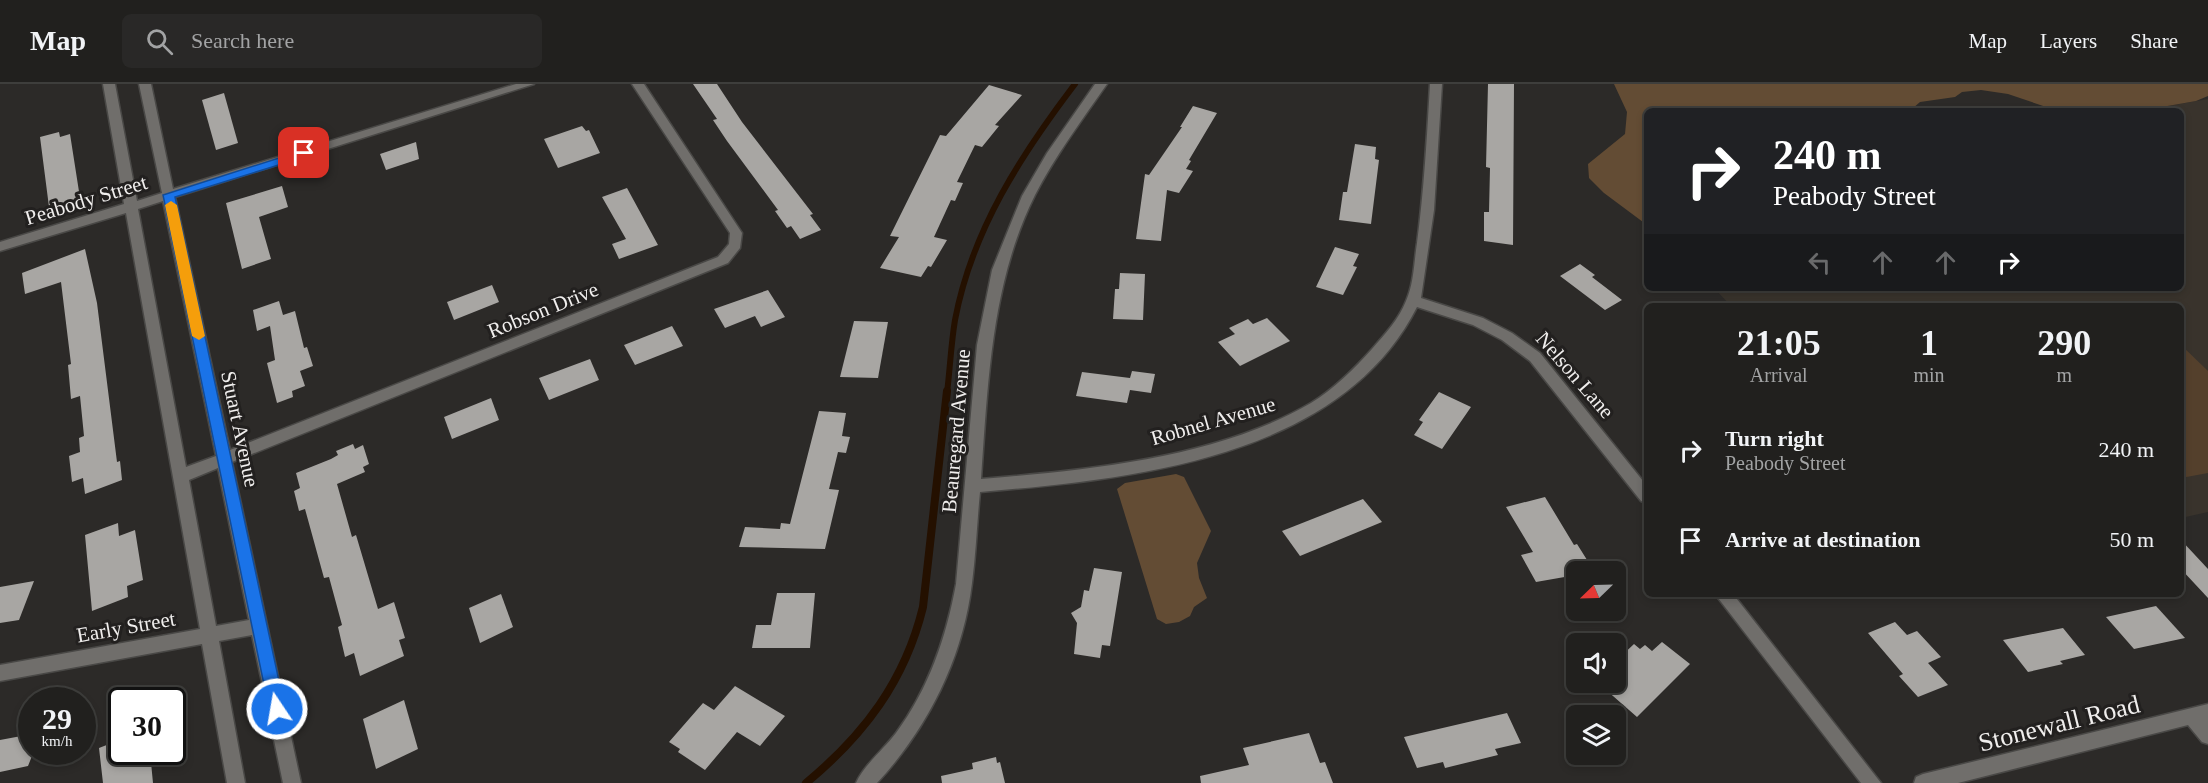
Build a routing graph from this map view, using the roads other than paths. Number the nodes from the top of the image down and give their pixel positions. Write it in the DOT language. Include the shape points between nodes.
graph roads {
  1 [pos="109,84"];
  2 [pos="145,84"];
  3 [pos="528,84"];
  4 [pos="638,84"];
  5 [pos="1101,84"];
  6 [pos="1436,84"];
  7 [pos="169,195"];
  8 [pos="131,206"];
  9 [pos="0,247"];
  10 [pos="1414,301"];
  11 [pos="224,459"];
  12 [pos="181,476"];
  13 [pos="972,486"];
  14 [pos="1644,493"];
  15 [pos="1725,597"];
  16 [pos="260,627"];
  17 [pos="210,635"];
  18 [pos="0,673"];
  19 [pos="2200,714"];
  20 [pos="2208,736"];
  21 [pos="236,783"];
  22 [pos="292,783"];
  23 [pos="865,783"];
  24 [pos="1872,783"];
  25 [pos="1923,783"];
  1 -- 8 [label="street"];
  2 -- 7 [label="street, Stuart Avenue"];
  3 -- 7 [label="street, Peabody Street"];
  4 -- 11 [label="street, Robson Drive" via="736,233 732,252 723,260"];
  5 -- 13 [label="street, Beauregard Avenue" via="1028,196 999,270 984,345"];
  6 -- 10 [label="street, Robnel Avenue" via="1427,220"];
  7 -- 8 [label="street, Peabody Street"];
  7 -- 11 [label="street, Stuart Avenue"];
  8 -- 9 [label="street, Peabody Street"];
  8 -- 12 [label="street"];
  10 -- 13 [label="street, Robnel Avenue" via="1387,341 1347,383 1316,407 1252,436 1137,464"];
  10 -- 14 [label="street, Nelson Lane" via="1453,310 1516,341 1535,357"];
  11 -- 12 [label="street, Robson Drive"];
  11 -- 16 [label="street, Stuart Avenue"];
  12 -- 17 [label="street"];
  13 -- 23 [label="street, Beauregard Avenue" via="959,622 947,660 933,692 905,737"];
  15 -- 24 [label="street"];
  16 -- 17 [label="street, Early Street"];
  16 -- 22 [label="street, Stuart Avenue"];
  17 -- 18 [label="street, Early Street"];
  17 -- 21 [label="street"];
  19 -- 20 [label="street"];
  19 -- 25 [label="street, Stonewall Road"];
}
